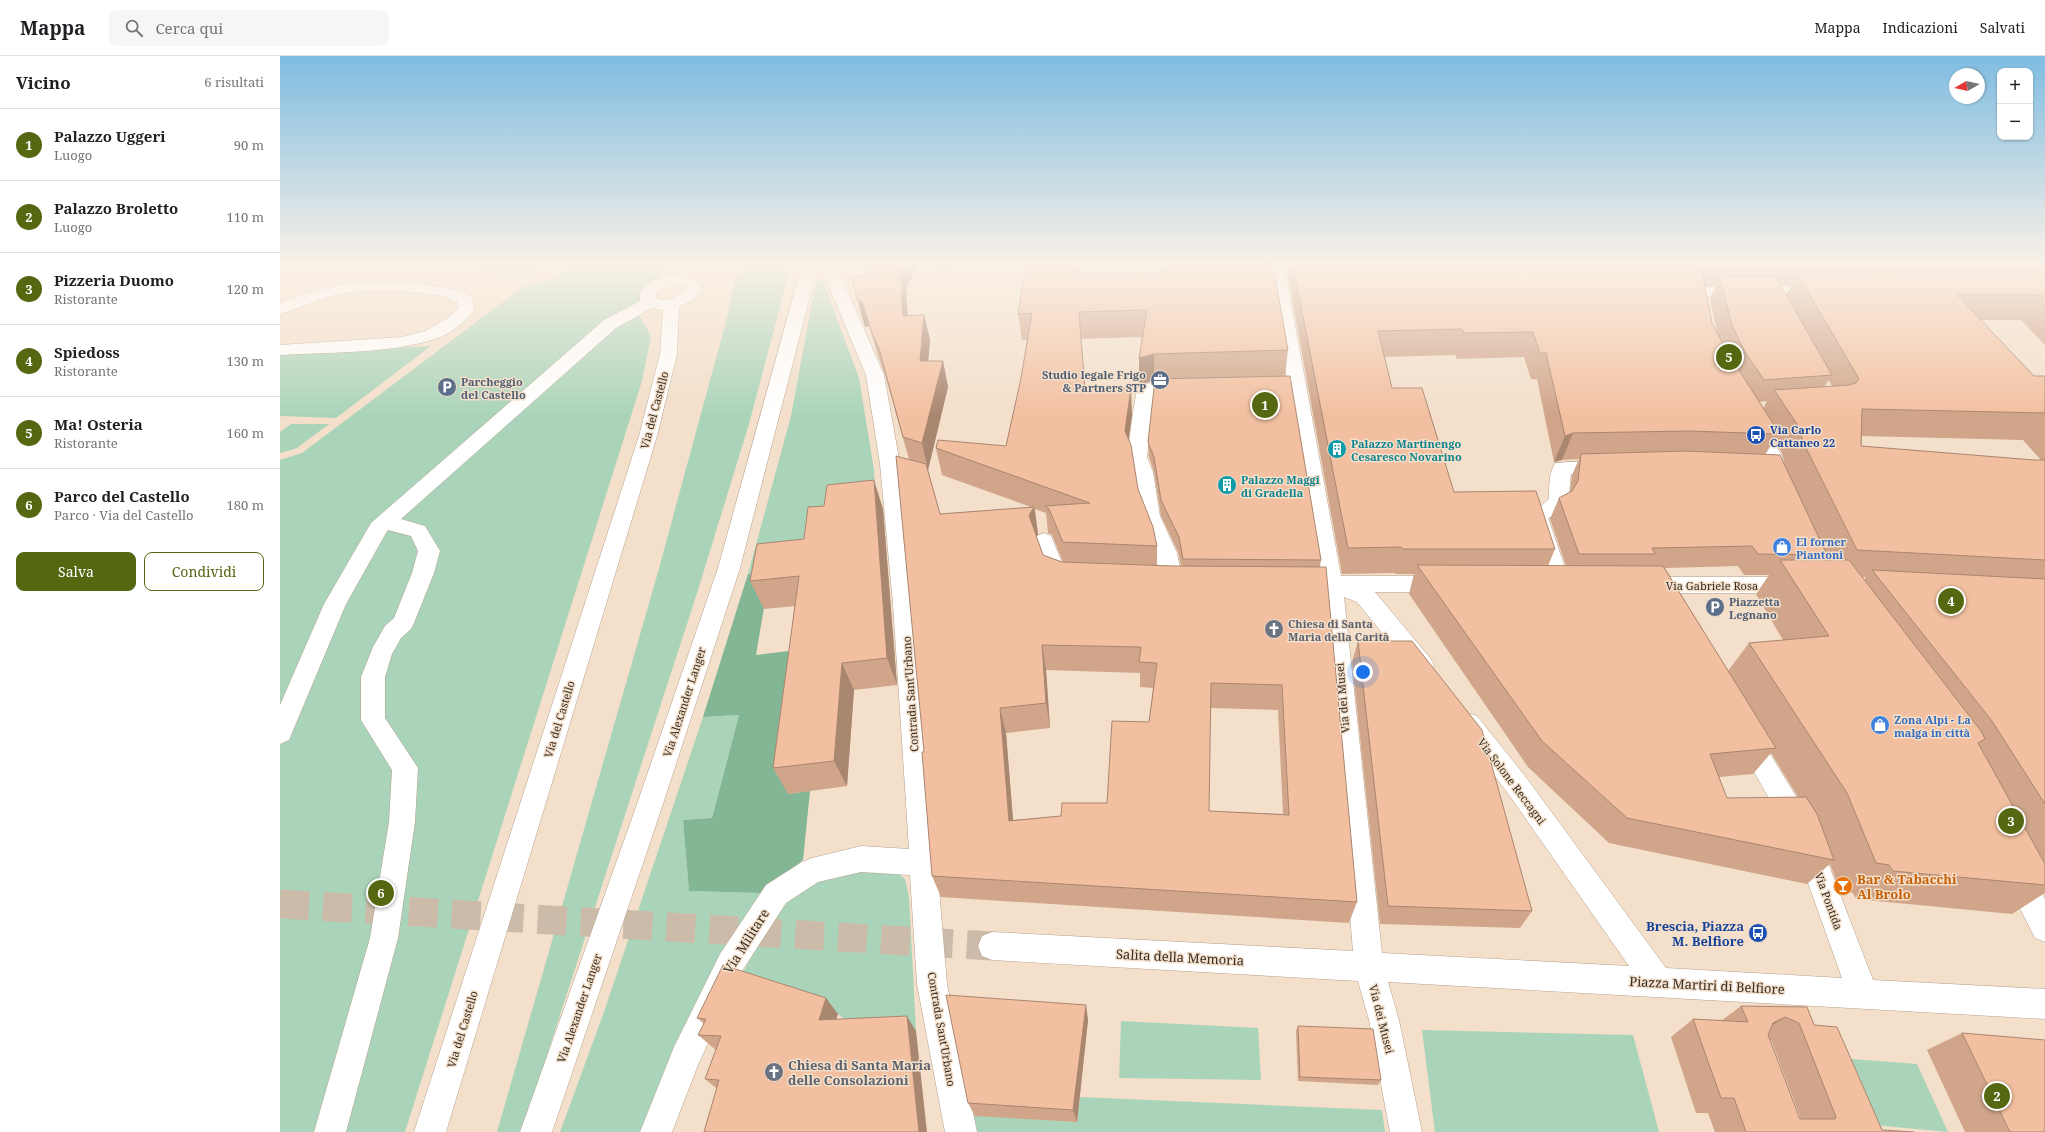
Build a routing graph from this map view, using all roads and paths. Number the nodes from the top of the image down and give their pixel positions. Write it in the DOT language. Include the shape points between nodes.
graph roads {
  1 [pos="460,315"];
  2 [pos="627,315"];
  3 [pos="670,315"];
  4 [pos="797,315"];
  5 [pos="849,315"];
  6 [pos="1282,315"];
  7 [pos="280,350"];
  8 [pos="1202,386"];
  9 [pos="1748,407"];
  10 [pos="1625,466"];
  11 [pos="1792,505"];
  12 [pos="384,522"];
  13 [pos="1044,541"];
  14 [pos="1089,580"];
  15 [pos="1150,582"];
  16 [pos="1276,584"];
  17 [pos="1332,584"];
  18 [pos="1458,584"];
  19 [pos="1537,585"];
  20 [pos="1623,585"];
  21 [pos="1655,585"];
  22 [pos="1814,585"];
  23 [pos="1667,606"];
  24 [pos="1736,719"];
  25 [pos="280,733"];
  26 [pos="2009,858"];
  27 [pos="923,863"];
  28 [pos="2045,928"];
  29 [pos="992,946"];
  30 [pos="1369,968"];
  31 [pos="1658,982"];
  32 [pos="1863,994"];
  33 [pos="2045,1004"];
  34 [pos="330,1132"];
  35 [pos="430,1132"];
  36 [pos="536,1132"];
  37 [pos="656,1132"];
  38 [pos="961,1132"];
  39 [pos="1406,1132"];
  1 -- 7 [label="street" via="431,335 402,342"];
  2 -- 12 [label="street" via="610,324"];
  3 -- 35 [label="street, Via del Castello" via="673,328 648,436"];
  4 -- 36 [label="street, Via Alexander Langer" via="729,568"];
  5 -- 27 [label="street, Contrada Sant'Urbano" via="875,375 890,464 904,604"];
  6 -- 17 [label="street, Via dei Musei" via="1289,383"];
  8 -- 15 [label="street" via="1146,390 1137,457 1144,478 1150,516 1180,583"];
  9 -- 11 [label="street" via="1771,454 1768,469"];
  10 -- 19 [label="street" via="1562,468 1559,501 1548,511 1536,514 1568,585"];
  12 -- 25 [label="street" via="356,565 327,620"];
  12 -- 34 [label="street" via="418,530 429,551 403,623 394,632 381,654 373,677 373,720 405,768 402,822 384,938"];
  13 -- 14 [label="street" via="1056,575 1066,579"];
  16 -- 17 [label="street"];
  17 -- 18 [label="street"];
  17 -- 30 [label="street, Via dei Musei"];
  17 -- 31 [label="street, Via Solone Reccagni" via="1365,596 1516,784"];
  20 -- 21 [label="street, Via Gabriele Rosa"];
  21 -- 22 [label="street, Via Gabriele Rosa"];
  21 -- 23 [label="street"];
  24 -- 32 [label="street, Via Pontida" via="1804,833"];
  26 -- 28 [label="street"];
  27 -- 37 [label="street, Via Militare" via="861,859 812,872 776,894 730,964 685,1058"];
  27 -- 38 [label="street, Contrada Sant'Urbano" via="932,984"];
  29 -- 30 [label="street, Salita della Memoria"];
  30 -- 31 [label="street, Piazza Martiri di Belfiore"];
  30 -- 39 [label="street, Via dei Musei" via="1384,1020"];
  31 -- 32 [label="street, Piazza Martiri di Belfiore"];
  32 -- 33 [label="street, Piazza Martiri di Belfiore"];
}
